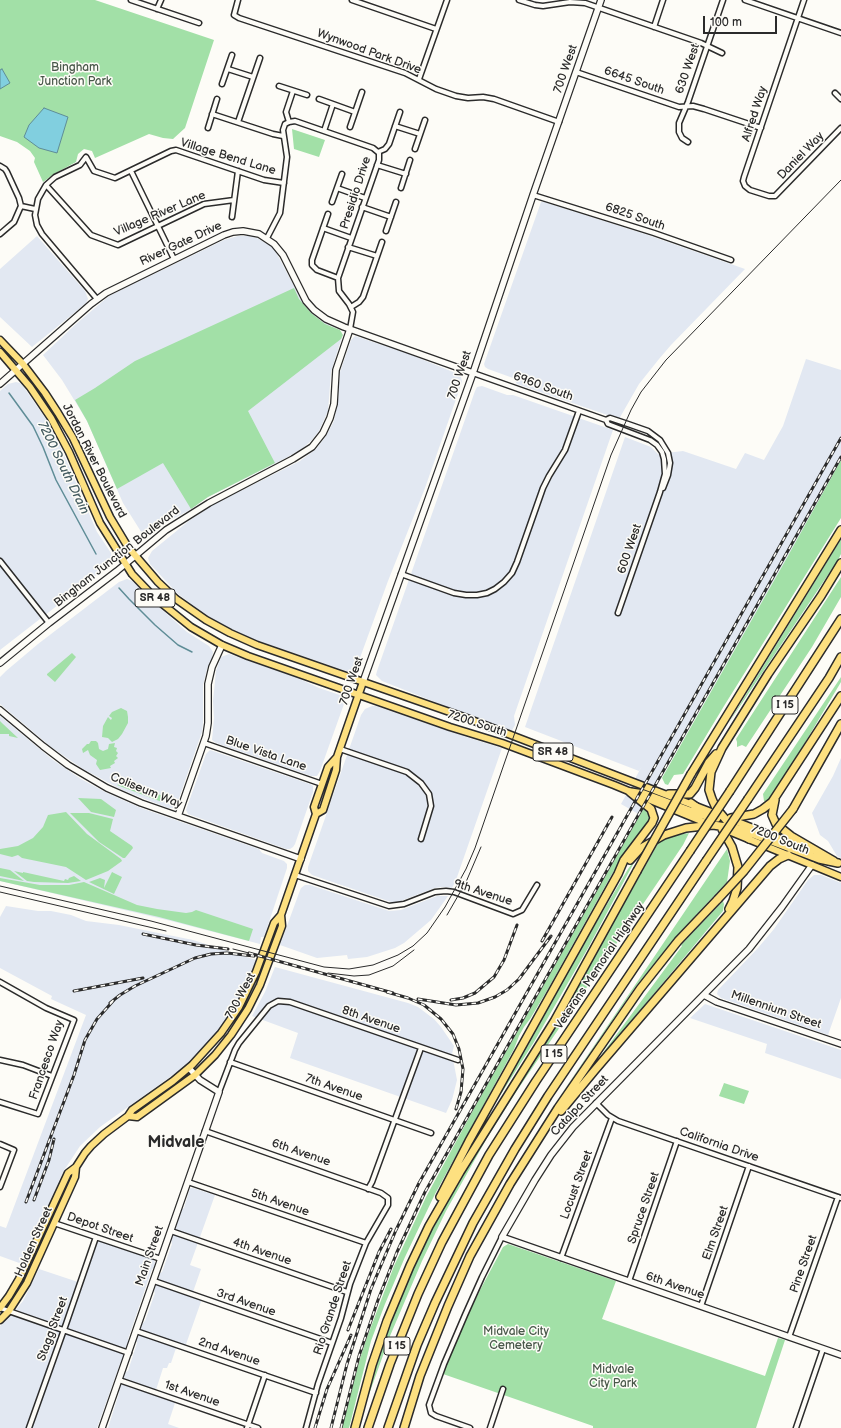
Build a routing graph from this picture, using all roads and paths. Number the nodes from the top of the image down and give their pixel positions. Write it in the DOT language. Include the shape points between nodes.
graph roads {
  1 [pos="131,0"];
  2 [pos="161,0"];
  3 [pos="238,0"];
  4 [pos="352,0"];
  5 [pos="447,0"];
  6 [pos="519,0"];
  7 [pos="602,0"];
  8 [pos="663,0"];
  9 [pos="723,0"];
  10 [pos="745,0"];
  11 [pos="804,0"];
  12 [pos="599,8"];
  13 [pos="157,9"];
  14 [pos="798,18"];
  15 [pos="199,23"];
  16 [pos="654,27"];
  17 [pos="436,29"];
  18 [pos="841,33"];
  19 [pos="707,47"];
  20 [pos="722,53"];
  21 [pos="232,55"];
  22 [pos="260,58"];
  23 [pos="228,69"];
  24 [pos="576,72"];
  25 [pos="253,77"];
  26 [pos="419,79"];
  27 [pos="222,84"];
  28 [pos="279,86"];
  29 [pos="293,91"];
  30 [pos="362,92"];
  31 [pos="835,93"];
  32 [pos="307,95"];
  33 [pos="217,99"];
  34 [pos="841,99"];
  35 [pos="319,100"];
  36 [pos="333,104"];
  37 [pos="686,107"];
  38 [pos="355,112"];
  39 [pos="400,112"];
  40 [pos="212,114"];
  41 [pos="425,120"];
  42 [pos="238,122"];
  43 [pos="289,122"];
  44 [pos="559,122"];
  45 [pos="395,126"];
  46 [pos="350,127"];
  47 [pos="208,128"];
  48 [pos="761,128"];
  49 [pos="841,128"];
  50 [pos="324,131"];
  51 [pos="420,134"];
  52 [pos="283,136"];
  53 [pos="688,142"];
  54 [pos="415,148"];
  55 [pos="378,152"];
  56 [pos="410,160"];
  57 [pos="377,165"];
  58 [pos="0,166"];
  59 [pos="131,171"];
  60 [pos="238,171"];
  61 [pos="342,174"];
  62 [pos="406,174"];
  63 [pos="284,183"];
  64 [pos="46,185"];
  65 [pos="337,188"];
  66 [pos="401,188"];
  67 [pos="533,195"];
  68 [pos="774,196"];
  69 [pos="365,198"];
  70 [pos="234,200"];
  71 [pos="332,202"];
  72 [pos="396,202"];
  73 [pos="21,206"];
  74 [pos="362,207"];
  75 [pos="35,209"];
  76 [pos="328,214"];
  77 [pos="232,217"];
  78 [pos="391,217"];
  79 [pos="158,226"];
  80 [pos="323,228"];
  81 [pos="386,231"];
  82 [pos="0,234"];
  83 [pos="267,238"];
  84 [pos="352,238"];
  85 [pos="382,242"];
  86 [pos="348,247"];
  87 [pos="377,256"];
  88 [pos="174,259"];
  89 [pos="731,260"];
  90 [pos="338,278"];
  91 [pos="97,299"];
  92 [pos="351,307"];
  93 [pos="350,329"];
  94 [pos="0,340"];
  95 [pos="0,352"];
  96 [pos="20,367"];
  97 [pos="473,372"];
  98 [pos="0,384"];
  99 [pos="579,411"];
  100 [pos="606,420"];
  101 [pos="662,443"];
  102 [pos="657,445"];
  103 [pos="660,492"];
  104 [pos="841,530"];
  105 [pos="135,556"];
  106 [pos="0,560"];
  107 [pos="841,563"];
  108 [pos="125,564"];
  109 [pos="841,570"];
  110 [pos="401,574"];
  111 [pos="821,596"];
  112 [pos="618,613"];
  113 [pos="841,619"];
  114 [pos="49,623"];
  115 [pos="222,645"];
  116 [pos="841,657"];
  117 [pos="0,663"];
  118 [pos="363,682"];
  119 [pos="359,695"];
  120 [pos="841,695"];
  121 [pos="0,710"];
  122 [pos="841,724"];
  123 [pos="204,743"];
  124 [pos="340,748"];
  125 [pos="722,748"];
  126 [pos="337,757"];
  127 [pos="322,784"];
  128 [pos="630,792"];
  129 [pos="669,794"];
  130 [pos="776,798"];
  131 [pos="691,803"];
  132 [pos="316,814"];
  133 [pos="178,816"];
  134 [pos="711,817"];
  135 [pos="724,817"];
  136 [pos="718,826"];
  137 [pos="732,828"];
  138 [pos="421,839"];
  139 [pos="749,839"];
  140 [pos="788,855"];
  141 [pos="301,859"];
  142 [pos="839,864"];
  143 [pos="812,865"];
  144 [pos="295,874"];
  145 [pos="618,874"];
  146 [pos="841,877"];
  147 [pos="537,885"];
  148 [pos="281,915"];
  149 [pos="719,925"];
  150 [pos="0,982"];
  151 [pos="704,995"];
  152 [pos="278,1001"];
  153 [pos="841,1044"];
  154 [pos="421,1048"];
  155 [pos="0,1060"];
  156 [pos="458,1060"];
  157 [pos="230,1062"];
  158 [pos="189,1068"];
  159 [pos="195,1075"];
  160 [pos="52,1076"];
  161 [pos="219,1092"];
  162 [pos="0,1102"];
  163 [pos="596,1103"];
  164 [pos="128,1116"];
  165 [pos="612,1118"];
  166 [pos="394,1120"];
  167 [pos="205,1132"];
  168 [pos="431,1133"];
  169 [pos="677,1141"];
  170 [pos="0,1144"];
  171 [pos="525,1158"];
  172 [pos="749,1166"];
  173 [pos="76,1167"];
  174 [pos="188,1182"];
  175 [pos="0,1187"];
  176 [pos="368,1189"];
  177 [pos="839,1197"];
  178 [pos="388,1198"];
  179 [pos="54,1223"];
  180 [pos="171,1231"];
  181 [pos="96,1237"];
  182 [pos="502,1237"];
  183 [pos="366,1243"];
  184 [pos="562,1258"];
  185 [pos="161,1259"];
  186 [pos="154,1281"];
  187 [pos="629,1281"];
  188 [pos="402,1283"];
  189 [pos="347,1292"];
  190 [pos="701,1306"];
  191 [pos="0,1308"];
  192 [pos="9,1311"];
  193 [pos="0,1320"];
  194 [pos="64,1331"];
  195 [pos="136,1331"];
  196 [pos="789,1337"];
  197 [pos="332,1343"];
  198 [pos="824,1349"];
  199 [pos="128,1353"];
  200 [pos="841,1355"];
  201 [pos="265,1375"];
  202 [pos="119,1380"];
  203 [pos="503,1389"];
  204 [pos="316,1392"];
  205 [pos="248,1426"];
  206 [pos="28,1428"];
  207 [pos="102,1428"];
  208 [pos="258,1428"];
  209 [pos="306,1428"];
  210 [pos="355,1428"];
  211 [pos="368,1428"];
  212 [pos="388,1428"];
  213 [pos="404,1428"];
  214 [pos="470,1428"];
  215 [pos="490,1428"];
  216 [pos="796,1428"];
  1 -- 13 [label="street"];
  2 -- 13 [label="street"];
  3 -- 26 [label="street, Wynwood Park Drive" via="234,15 238,18"];
  4 -- 17 [label="street"];
  5 -- 17 [label="street"];
  6 -- 12 [label="street" via="539,6 574,2"];
  7 -- 12 [label="street, 700 West"];
  8 -- 16 [label="street"];
  9 -- 19 [label="street, 630 West"];
  10 -- 14 [label="street"];
  11 -- 14 [label="street, Alfred Way"];
  12 -- 16 [label="street"];
  12 -- 24 [label="street, 700 West"];
  13 -- 15 [label="street"];
  14 -- 18 [label="street"];
  14 -- 48 [label="street, Alfred Way"];
  16 -- 19 [label="street"];
  17 -- 26 [label="street"];
  19 -- 20 [label="street"];
  19 -- 37 [label="street, 630 West"];
  21 -- 23 [label="street"];
  22 -- 25 [label="street"];
  23 -- 25 [label="street"];
  23 -- 27 [label="street"];
  24 -- 37 [label="street, 6645 South" via="679,107"];
  24 -- 44 [label="street, 700 West"];
  25 -- 42 [label="street"];
  26 -- 44 [label="street, Wynwood Park Drive" via="456,96 494,99"];
  28 -- 29 [label="street"];
  29 -- 32 [label="street"];
  29 -- 43 [label="street" via="286,112"];
  30 -- 38 [label="street"];
  31 -- 34 [label="street"];
  33 -- 40 [label="street"];
  35 -- 36 [label="street"];
  36 -- 38 [label="street"];
  36 -- 50 [label="street"];
  37 -- 48 [label="street, 6645 South" via="693,106 711,111"];
  37 -- 53 [label="street, 630 West" via="678,129 680,136"];
  38 -- 46 [label="street"];
  39 -- 45 [label="street"];
  40 -- 42 [label="street"];
  40 -- 47 [label="street"];
  41 -- 51 [label="street"];
  42 -- 52 [label="street"];
  43 -- 50 [label="street, Presidio Drive" via="294,121"];
  43 -- 52 [label="street" via="284,128"];
  44 -- 67 [label="street, 700 West"];
  45 -- 51 [label="street"];
  45 -- 55 [label="street" via="388,146"];
  48 -- 68 [label="street, Alfred Way" via="744,183 750,190"];
  49 -- 68 [label="street, Daniel Way"];
  50 -- 55 [label="street, Presidio Drive"];
  51 -- 54 [label="street"];
  52 -- 63 [label="street" via="287,157"];
  55 -- 57 [label="street, Presidio Drive"];
  56 -- 62 [label="street"];
  57 -- 62 [label="street"];
  57 -- 69 [label="street, Presidio Drive"];
  58 -- 73 [label="street" via="9,175"];
  59 -- 60 [label="street, Village Bend Lane" via="176,150"];
  59 -- 64 [label="street, Village Bend Lane" via="112,178 94,171 86,158 80,165"];
  59 -- 79 [label="street"];
  60 -- 63 [label="street, Village Bend Lane" via="268,181"];
  60 -- 70 [label="street"];
  61 -- 65 [label="street"];
  62 -- 66 [label="street"];
  63 -- 83 [label="street" via="280,215"];
  64 -- 75 [label="street"];
  64 -- 79 [label="street, Village River Lane" via="93,237 118,245"];
  65 -- 69 [label="street"];
  65 -- 71 [label="street"];
  67 -- 89 [label="street, 6825 South"];
  67 -- 97 [label="street, 700 West"];
  69 -- 74 [label="street, Presidio Drive"];
  70 -- 77 [label="street"];
  70 -- 79 [label="street, Village River Lane" via="204,204"];
  72 -- 78 [label="street"];
  73 -- 75 [label="street"];
  73 -- 82 [label="street" via="14,222"];
  74 -- 78 [label="street"];
  74 -- 84 [label="street, Presidio Drive"];
  75 -- 91 [label="street" via="36,222 42,234"];
  76 -- 80 [label="street"];
  78 -- 81 [label="street"];
  79 -- 88 [label="street"];
  80 -- 84 [label="street"];
  80 -- 90 [label="street" via="312,265 317,270"];
  83 -- 88 [label="street, River Gate Drive" via="252,232 233,232"];
  83 -- 93 [label="street, River Gate Drive" via="281,252 310,306 326,320"];
  84 -- 86 [label="street, Presidio Drive"];
  85 -- 87 [label="street"];
  86 -- 87 [label="street"];
  86 -- 90 [label="street, Presidio Drive"];
  87 -- 92 [label="street" via="362,299"];
  88 -- 91 [label="street, River Gate Drive"];
  90 -- 92 [label="street" via="339,291"];
  91 -- 96 [label="street, River Gate Drive"];
  92 -- 93 [label="street" via="353,315"];
  93 -- 97 [label="street, River Gate Drive"];
  93 -- 105 [label="street, Bingham Junction Boulevard" via="335,374 332,414 316,442 299,456 208,503 166,530"];
  94 -- 96 [label="main road, Jordan River Boulevard / SR 48"];
  95 -- 96 [label="main road, Jordan River Boulevard / SR 48"];
  96 -- 98 [label="street, River Gate Drive"];
  96 -- 105 [label="main road, Jordan River Boulevard / SR 48" via="45,392 58,413 73,438 110,517"];
  96 -- 108 [label="main road, Jordan River Boulevard / SR 48" via="69,452 93,510"];
  97 -- 99 [label="street, 6960 South"];
  97 -- 110 [label="street, 700 West"];
  99 -- 100 [label="street, 6960 South"];
  99 -- 110 [label="street" via="565,450 543,488 516,566 504,582 487,593 466,595"];
  100 -- 101 [label="street, 6960 South" via="610,418 648,431"];
  100 -- 102 [label="street, 6960 South" via="608,424 646,438"];
  101 -- 103 [label="street, 600 West" via="669,456 670,467 666,483"];
  102 -- 103 [label="street, 600 West" via="665,463"];
  103 -- 112 [label="street, 600 West"];
  104 -- 188 [label="highway, bridge" via="691,774 545,1037 443,1200"];
  105 -- 108 [label="street, Bingham Junction Boulevard"];
  105 -- 118 [label="main road, 7200 South / SR 48" via="176,599 218,627 257,645"];
  106 -- 114 [label="street"];
  107 -- 111 [label="highway"];
  108 -- 114 [label="street, Bingham Junction Boulevard"];
  108 -- 115 [label="main road, 7200 South / SR 48" via="167,609"];
  109 -- 111 [label="highway"];
  110 -- 118 [label="street, 700 West"];
  111 -- 125 [label="highway"];
  113 -- 211 [label="highway, Veterans Memorial Highway / I 15, bridge" via="482,1167 418,1294"];
  114 -- 117 [label="street, Bingham Junction Boulevard"];
  115 -- 119 [label="main road, 7200 South / SR 48"];
  115 -- 123 [label="street" via="208,684 208,728"];
  116 -- 212 [label="highway, I 15, bridge" via="515,1149 473,1223 438,1297 417,1345"];
  118 -- 119 [label="main road, 700 West"];
  118 -- 129 [label="main road, 7200 South / SR 48"];
  119 -- 124 [label="main road, 700 West"];
  119 -- 128 [label="main road, 7200 South / SR 48" via="502,743"];
  120 -- 130 [label="highway"];
  121 -- 133 [label="street, Coliseum Way" via="86,776 122,795"];
  122 -- 171 [label="highway, bridge" via="793,810 744,871 678,941 645,983"];
  123 -- 127 [label="street, Blue Vista Lane"];
  123 -- 133 [label="street"];
  124 -- 126 [label="main road, 700 West"];
  124 -- 138 [label="street" via="407,772 421,782 429,794 431,806"];
  125 -- 129 [label="highway" via="709,762 690,794"];
  125 -- 135 [label="highway" via="711,772 709,785 712,799"];
  126 -- 127 [label="main road, 700 West" via="328,767"];
  126 -- 132 [label="main road, 700 West" via="336,770 323,810"];
  127 -- 132 [label="main road, 700 West" via="314,807"];
  128 -- 134 [label="highway" via="644,794 690,812"];
  128 -- 136 [label="main road, 7200 South / SR 48"];
  128 -- 145 [label="highway" via="650,807 654,818 624,860"];
  129 -- 131 [label="main road, 7200 South / SR 48"];
  130 -- 135 [label="highway" via="754,814"];
  130 -- 142 [label="highway" via="772,815 776,824 791,836"];
  131 -- 134 [label="highway"];
  131 -- 135 [label="main road, 7200 South / SR 48"];
  132 -- 141 [label="main road, 700 West"];
  133 -- 141 [label="street, Coliseum Way"];
  134 -- 135 [label="highway"];
  134 -- 136 [label="highway"];
  135 -- 137 [label="highway"];
  135 -- 142 [label="main road, 7200 South / SR 48" via="806,848"];
  136 -- 137 [label="highway"];
  136 -- 139 [label="main road, 7200 South / SR 48"];
  136 -- 145 [label="highway" via="686,828 658,837 638,851"];
  136 -- 149 [label="highway" via="733,850 738,875 734,898"];
  137 -- 139 [label="highway"];
  137 -- 142 [label="highway" via="819,860"];
  139 -- 140 [label="main road, 7200 South / SR 48"];
  140 -- 143 [label="main road, 7200 South / SR 48"];
  140 -- 149 [label="highway" via="770,866"];
  141 -- 144 [label="main road, 700 West"];
  143 -- 146 [label="main road, 7200 South / SR 48"];
  143 -- 151 [label="street, Catalpa Street" via="761,935"];
  144 -- 147 [label="street, 9th Avenue" via="389,906 446,891 513,914 522,910"];
  144 -- 148 [label="main road, 700 West"];
  145 -- 188 [label="highway" via="452,1174 422,1232"];
  148 -- 158 [label="main road, 700 West" via="274,923 256,972 239,1007 212,1045"];
  148 -- 159 [label="main road, 700 West" via="282,926 253,1001 224,1045"];
  149 -- 171 [label="highway" via="595,1070"];
  150 -- 160 [label="street, Francesco Way" via="46,1008 74,1020"];
  151 -- 153 [label="street, Millennium Street" via="717,1002"];
  151 -- 163 [label="street, Catalpa Street"];
  152 -- 154 [label="street, 8th Avenue" via="290,1002"];
  152 -- 157 [label="street, Main Street" via="268,1006 249,1029"];
  154 -- 156 [label="street, 8th Avenue"];
  154 -- 166 [label="street"];
  155 -- 160 [label="street"];
  157 -- 161 [label="street, Main Street"];
  157 -- 166 [label="street, 7th Avenue"];
  158 -- 159 [label="street"];
  158 -- 164 [label="main road, Holden Street" via="132,1110"];
  159 -- 161 [label="street"];
  159 -- 164 [label="main road, Holden Street" via="137,1117"];
  160 -- 162 [label="street, Francesco Way" via="38,1114"];
  161 -- 167 [label="street, Main Street"];
  163 -- 165 [label="street, California Drive"];
  163 -- 182 [label="street, Catalpa Street" via="551,1155"];
  164 -- 173 [label="main road, Holden Street" via="98,1139"];
  165 -- 169 [label="street, California Drive"];
  165 -- 184 [label="street, Locust Street"];
  166 -- 168 [label="street, 7th Avenue"];
  166 -- 176 [label="street"];
  167 -- 174 [label="street, Main Street"];
  167 -- 176 [label="street, 6th Avenue"];
  169 -- 172 [label="street, California Drive"];
  169 -- 187 [label="street, Spruce Street"];
  170 -- 175 [label="street" via="14,1150"];
  171 -- 213 [label="highway" via="459,1280 420,1376"];
  172 -- 177 [label="street, California Drive"];
  172 -- 190 [label="street, Elm Street"];
  173 -- 179 [label="main road, Holden Street" via="75,1177"];
  173 -- 191 [label="main road, Holden Street" via="68,1173 19,1279"];
  174 -- 180 [label="street, Main Street"];
  174 -- 183 [label="street, 5th Avenue"];
  176 -- 178 [label="street, 6th Avenue"];
  177 -- 196 [label="street, Pine Street"];
  178 -- 183 [label="street, Rio Grande Street" via="388,1205"];
  179 -- 181 [label="street, Depot Street"];
  179 -- 192 [label="main road, Holden Street" via="25,1286"];
  180 -- 185 [label="street, Main Street"];
  180 -- 189 [label="street, 4th Avenue"];
  181 -- 185 [label="street, Depot Street"];
  181 -- 194 [label="street, Stagg Street"];
  182 -- 184 [label="street, 6th Avenue"];
  182 -- 214 [label="street, Catalpa Street" via="465,1315 430,1405 431,1413 436,1416"];
  183 -- 189 [label="street, Rio Grande Street"];
  184 -- 187 [label="street, 6th Avenue"];
  185 -- 186 [label="street, Main Street"];
  186 -- 195 [label="street, Main Street"];
  186 -- 197 [label="street, 3rd Avenue"];
  187 -- 190 [label="street, 6th Avenue"];
  188 -- 210 [label="highway" via="377,1350"];
  189 -- 197 [label="street, Rio Grande Street"];
  190 -- 196 [label="street, 6th Avenue"];
  191 -- 192 [label="street"];
  192 -- 193 [label="main road, Holden Street"];
  192 -- 194 [label="street"];
  194 -- 199 [label="street"];
  194 -- 206 [label="street, Stagg Street"];
  195 -- 199 [label="street, Main Street"];
  195 -- 201 [label="street, 2nd Avenue"];
  196 -- 198 [label="street, 6th Avenue"];
  197 -- 204 [label="street, Rio Grande Street"];
  198 -- 200 [label="street, 6th Avenue"];
  198 -- 216 [label="street"];
  199 -- 202 [label="street, Main Street"];
  201 -- 204 [label="street, 2nd Avenue"];
  201 -- 205 [label="street"];
  202 -- 205 [label="street, 1st Avenue"];
  202 -- 207 [label="street, Main Street"];
  203 -- 215 [label="street"];
  204 -- 209 [label="street, Rio Grande Street"];
  205 -- 208 [label="street, 1st Avenue"];
}
